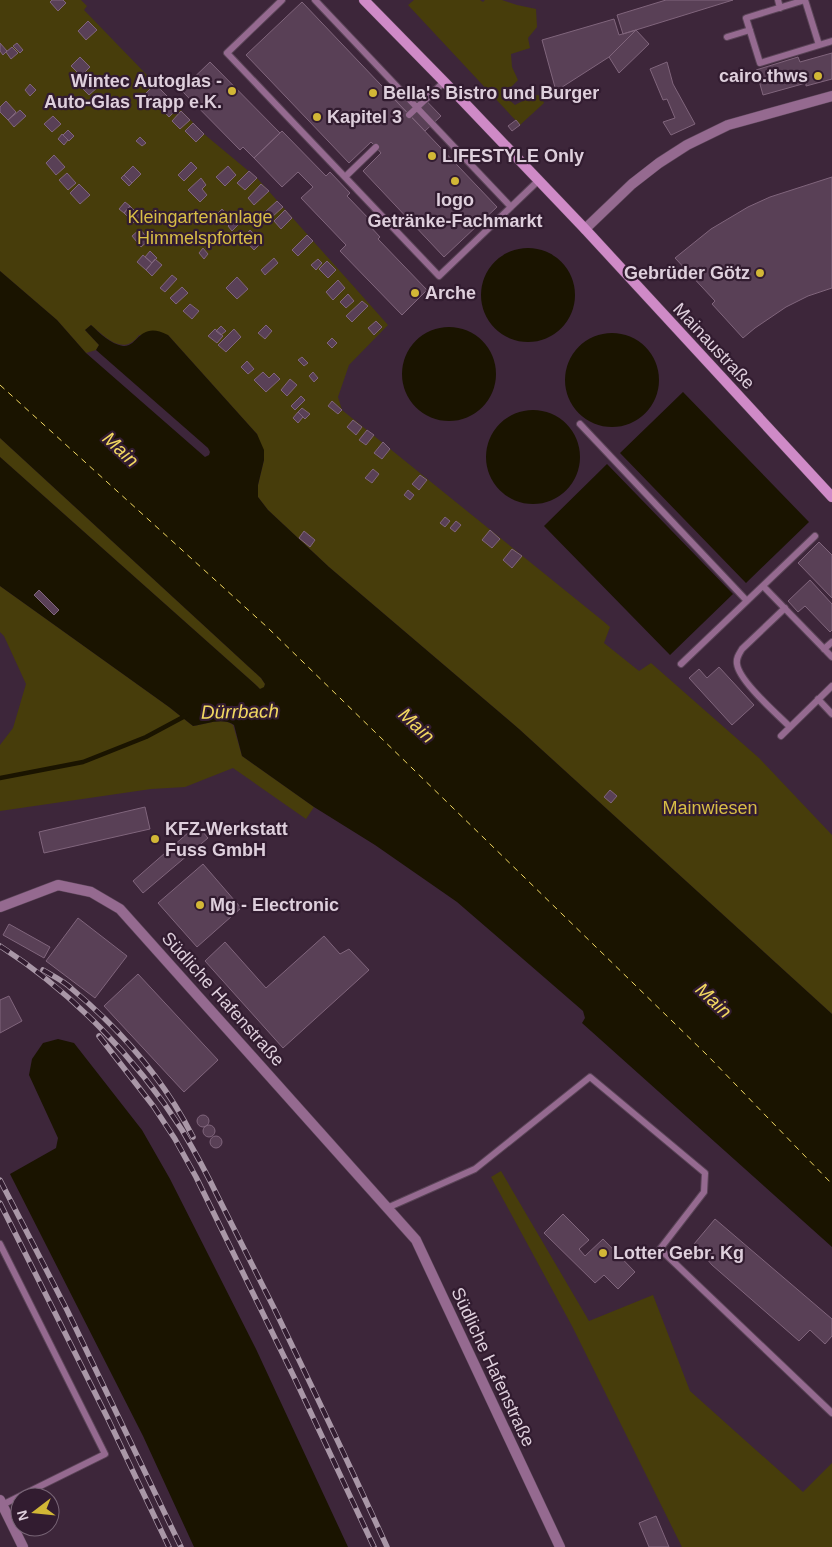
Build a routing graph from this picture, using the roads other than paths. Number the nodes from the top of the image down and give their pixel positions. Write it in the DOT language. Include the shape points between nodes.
graph roads {
  1 [pos="282,0"];
  2 [pos="315,0"];
  3 [pos="364,0"];
  4 [pos="778,0"];
  5 [pos="780,8"];
  6 [pos="750,30"];
  7 [pos="727,38"];
  8 [pos="832,41"];
  9 [pos="819,45"];
  10 [pos="444,82"];
  11 [pos="832,96"];
  12 [pos="417,107"];
  13 [pos="409,115"];
  14 [pos="376,147"];
  15 [pos="345,176"];
  16 [pos="539,180"];
  17 [pos="511,207"];
  18 [pos="585,229"];
  19 [pos="580,424"];
  20 [pos="832,497"];
  21 [pos="815,536"];
  22 [pos="763,586"];
  23 [pos="747,601"];
  24 [pos="785,608"];
  25 [pos="832,642"];
  26 [pos="824,649"];
  27 [pos="832,657"];
  28 [pos="681,664"];
  29 [pos="832,686"];
  30 [pos="818,700"];
  31 [pos="832,714"];
  32 [pos="790,727"];
  33 [pos="781,736"];
  34 [pos="0,907"];
  35 [pos="387,1208"];
  36 [pos="0,1244"];
  37 [pos="832,1413"];
  38 [pos="1,1502"];
  39 [pos="23,1547"];
  40 [pos="560,1547"];
  1 -- 15 [label="lane" via="227,53"];
  2 -- 12 [label="lane"];
  3 -- 10 [label="main road, Mainaustraße"];
  4 -- 5 [label="lane"];
  5 -- 6 [label="lane" via="746,18"];
  5 -- 9 [label="lane" via="805,0"];
  6 -- 7 [label="lane"];
  6 -- 9 [label="lane" via="760,63"];
  8 -- 9 [label="lane"];
  10 -- 12 [label="lane"];
  10 -- 16 [label="main road, Mainaustraße"];
  11 -- 18 [label="street" via="728,125 687,146 632,184"];
  12 -- 13 [label="lane"];
  12 -- 17 [label="lane"];
  14 -- 15 [label="lane"];
  15 -- 17 [label="lane" via="439,276"];
  16 -- 17 [label="lane"];
  16 -- 18 [label="main road, Mainaustraße"];
  18 -- 20 [label="main road, Mainaustraße"];
  19 -- 23 [label="lane"];
  21 -- 22 [label="lane"];
  22 -- 23 [label="lane"];
  22 -- 24 [label="lane"];
  23 -- 28 [label="lane"];
  24 -- 26 [label="lane"];
  24 -- 32 [label="lane" via="742,649 736,663 751,687"];
  25 -- 26 [label="lane"];
  26 -- 27 [label="lane"];
  29 -- 30 [label="lane"];
  30 -- 31 [label="lane"];
  30 -- 32 [label="lane"];
  32 -- 33 [label="lane"];
  34 -- 35 [label="street, Südliche Hafenstraße" via="58,885 91,892 120,909"];
  35 -- 37 [label="lane" via="475,1170 590,1077 705,1173 704,1192 660,1249"];
  35 -- 40 [label="street, Südliche Hafenstraße" via="416,1240"];
  36 -- 38 [label="lane" via="105,1454"];
  38 -- 39 [label="street"];
}
